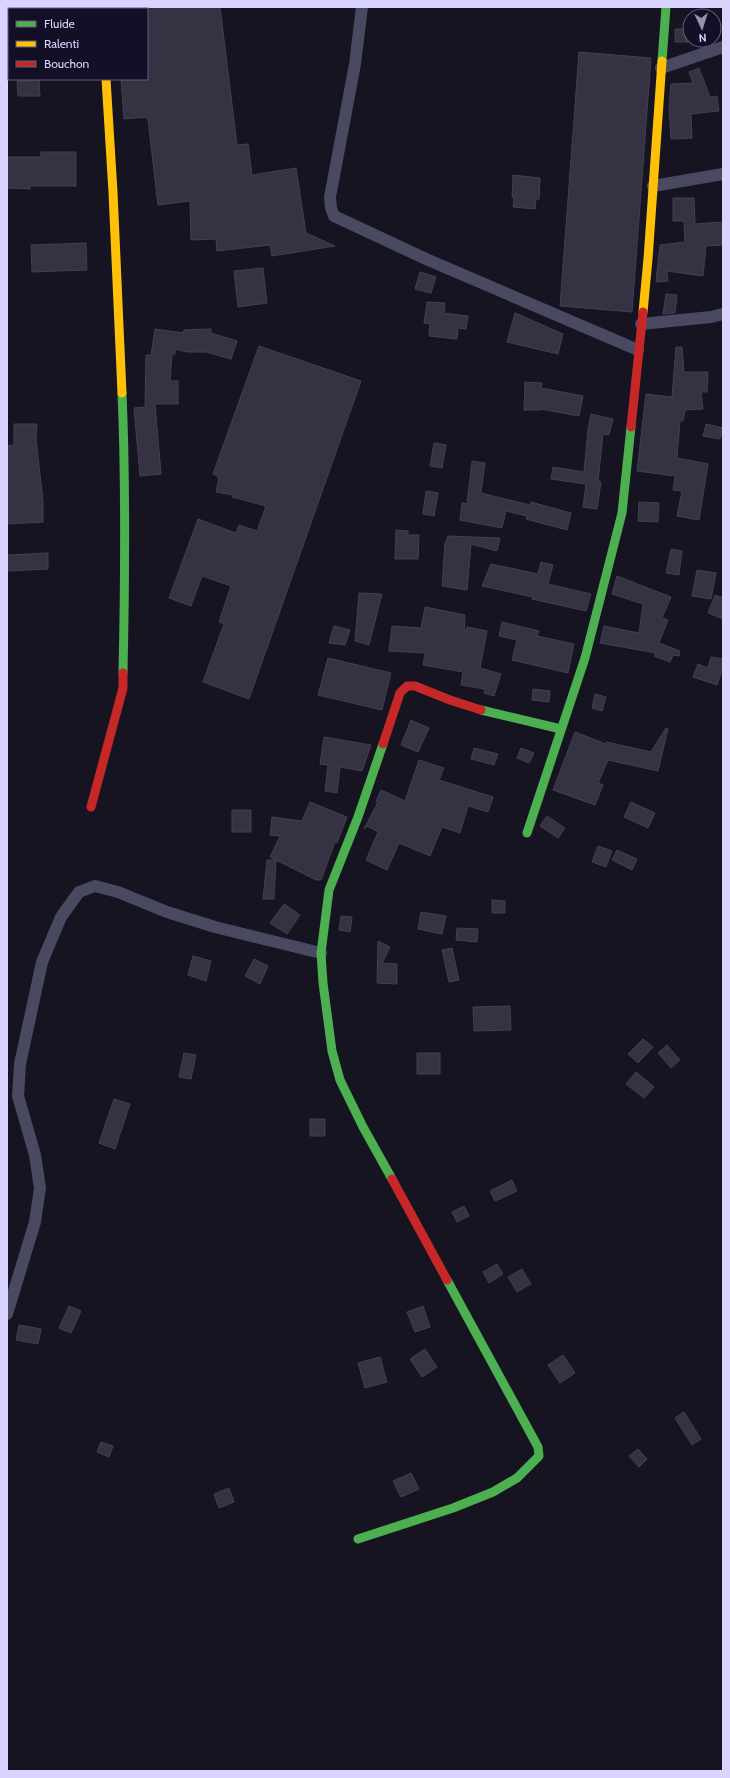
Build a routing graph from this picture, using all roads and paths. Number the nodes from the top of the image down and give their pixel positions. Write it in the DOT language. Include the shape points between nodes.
graph roads {
  1 [pos="362,7"];
  2 [pos="666,7"];
  3 [pos="723,46"];
  4 [pos="662,68"];
  5 [pos="106,80"];
  6 [pos="723,174"];
  7 [pos="654,186"];
  8 [pos="723,314"];
  9 [pos="642,324"];
  10 [pos="638,350"];
  11 [pos="561,729"];
  12 [pos="91,807"];
  13 [pos="527,833"];
  14 [pos="321,953"];
  15 [pos="13,1097"];
  16 [pos="7,1314"];
  17 [pos="358,1539"];
  1 -- 10 [label="street" via="355,64 330,197 334,216 426,259"];
  2 -- 4 [label="street"];
  3 -- 4 [label="street"];
  4 -- 7 [label="street"];
  5 -- 12 [label="street" via="124,438 125,598 123,688"];
  6 -- 7 [label="street"];
  7 -- 9 [label="street"];
  8 -- 9 [label="street"];
  9 -- 10 [label="street"];
  10 -- 11 [label="street" via="622,513 585,658"];
  11 -- 13 [label="street"];
  11 -- 14 [label="street" via="479,709 414,686 407,686 400,693 330,890"];
  14 -- 15 [label="street" via="215,927 95,886 79,892 61,917 42,962"];
  14 -- 17 [label="street" via="332,1051 340,1080 363,1127 538,1447 539,1456 517,1478 493,1492"];
  15 -- 16 [label="street" via="35,1155 40,1188 35,1222"];
}
